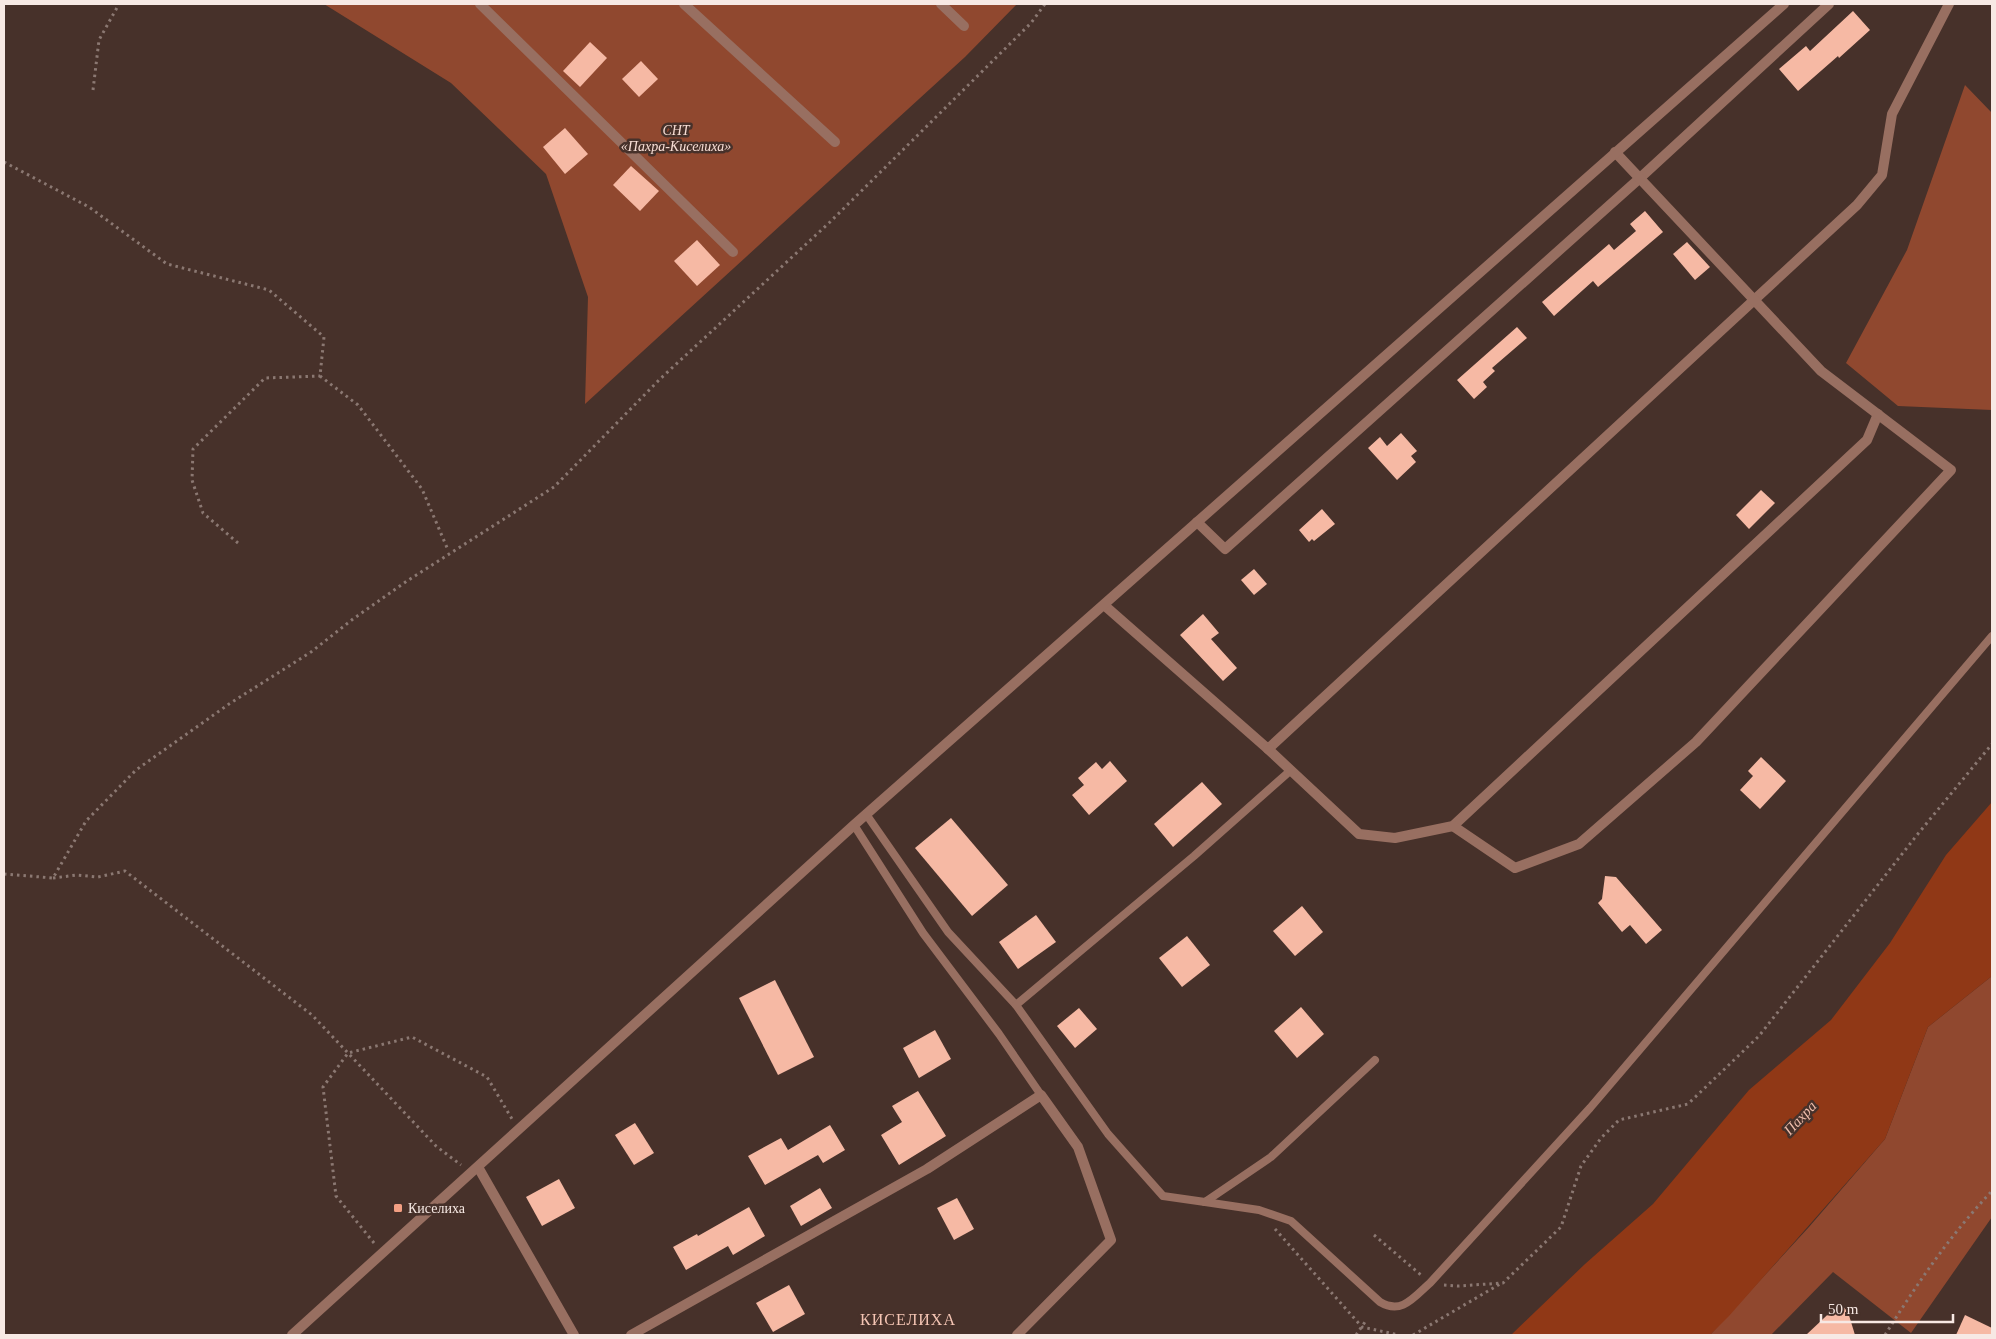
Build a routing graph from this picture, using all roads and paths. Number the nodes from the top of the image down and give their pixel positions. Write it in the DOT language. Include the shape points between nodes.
graph roads {
  1 [pos="119,4"];
  2 [pos="480,4"];
  3 [pos="684,4"];
  4 [pos="941,4"];
  5 [pos="1045,4"];
  6 [pos="1784,4"];
  7 [pos="1829,4"];
  8 [pos="1949,4"];
  9 [pos="964,26"];
  10 [pos="93,90"];
  11 [pos="835,142"];
  12 [pos="1616,152"];
  13 [pos="4,162"];
  14 [pos="1640,178"];
  15 [pos="733,252"];
  16 [pos="1754,300"];
  17 [pos="320,376"];
  18 [pos="1878,414"];
  19 [pos="1197,522"];
  20 [pos="238,543"];
  21 [pos="449,552"];
  22 [pos="1104,604"];
  23 [pos="1992,636"];
  24 [pos="1992,744"];
  25 [pos="1268,749"];
  26 [pos="1290,771"];
  27 [pos="866,814"];
  28 [pos="854,825"];
  29 [pos="1453,826"];
  30 [pos="4,874"];
  31 [pos="53,878"];
  32 [pos="1016,1005"];
  33 [pos="348,1053"];
  34 [pos="1375,1060"];
  35 [pos="1041,1095"];
  36 [pos="519,1130"];
  37 [pos="475,1170"];
  38 [pos="1992,1191"];
  39 [pos="1205,1202"];
  40 [pos="1259,1210"];
  41 [pos="1374,1235"];
  42 [pos="383,1254"];
  43 [pos="1430,1283"];
  44 [pos="1503,1283"];
  45 [pos="1367,1319"];
  46 [pos="1362,1327"];
  47 [pos="292,1335"];
  48 [pos="574,1335"];
  49 [pos="631,1335"];
  50 [pos="1017,1335"];
  51 [pos="1356,1335"];
  52 [pos="1400,1335"];
  53 [pos="1413,1335"];
  54 [pos="1885,1335"];
  1 -- 10 [label="path" via="99,40"];
  2 -- 15 [label="street"];
  3 -- 11 [label="street"];
  4 -- 9 [label="street"];
  5 -- 21 [label="path" via="1031,23 851,202 660,379 554,487"];
  6 -- 12 [label="street"];
  7 -- 14 [label="street"];
  8 -- 16 [label="street" via="1892,114 1882,175 1857,205"];
  12 -- 14 [label="street"];
  12 -- 19 [label="street"];
  13 -- 17 [label="path" via="89,207 167,264 269,290 324,337"];
  14 -- 16 [label="street"];
  14 -- 19 [label="street" via="1225,549"];
  16 -- 18 [label="street" via="1821,371"];
  16 -- 25 [label="street"];
  17 -- 20 [label="path" via="265,378 193,449 192,480 202,513"];
  17 -- 21 [label="path" via="358,405 422,489"];
  18 -- 29 [label="street" via="1867,440"];
  18 -- 29 [label="street" via="1951,470 1696,742 1579,844 1515,868"];
  19 -- 22 [label="street"];
  21 -- 31 [label="path" via="311,652 229,704 136,770 86,821"];
  22 -- 25 [label="street"];
  22 -- 27 [label="street"];
  23 -- 43 [label="lane" via="1590,1108"];
  24 -- 44 [label="path" via="1758,1036 1688,1104 1619,1120 1601,1138 1581,1166 1561,1227"];
  25 -- 26 [label="street"];
  26 -- 29 [label="street" via="1359,834 1395,838"];
  26 -- 32 [label="lane"];
  27 -- 28 [label="street"];
  27 -- 32 [label="lane" via="948,932"];
  28 -- 35 [label="lane" via="923,933"];
  28 -- 36 [label="street"];
  30 -- 31 [label="path"];
  31 -- 33 [label="path" via="98,877 125,871 312,1015"];
  32 -- 39 [label="lane" via="1108,1134 1163,1196"];
  33 -- 36 [label="path" via="412,1037 487,1077"];
  33 -- 37 [label="path" via="436,1146"];
  33 -- 42 [label="path" via="323,1087 336,1196"];
  34 -- 39 [label="lane" via="1272,1157"];
  35 -- 49 [label="street" via="927,1169"];
  35 -- 50 [label="street" via="1078,1147 1111,1240"];
  36 -- 37 [label="street"];
  37 -- 42 [label="street"];
  37 -- 48 [label="street"];
  38 -- 54 [label="path" via="1949,1240"];
  39 -- 40 [label="lane"];
  40 -- 43 [label="lane" via="1291,1221 1389,1307 1404,1305"];
  40 -- 46 [label="path"];
  41 -- 43 [label="path"];
  42 -- 47 [label="street"];
  43 -- 44 [label="path" via="1458,1286"];
  44 -- 53 [label="path"];
  45 -- 46 [label="path"];
  46 -- 51 [label="path"];
  46 -- 52 [label="path"];
}
